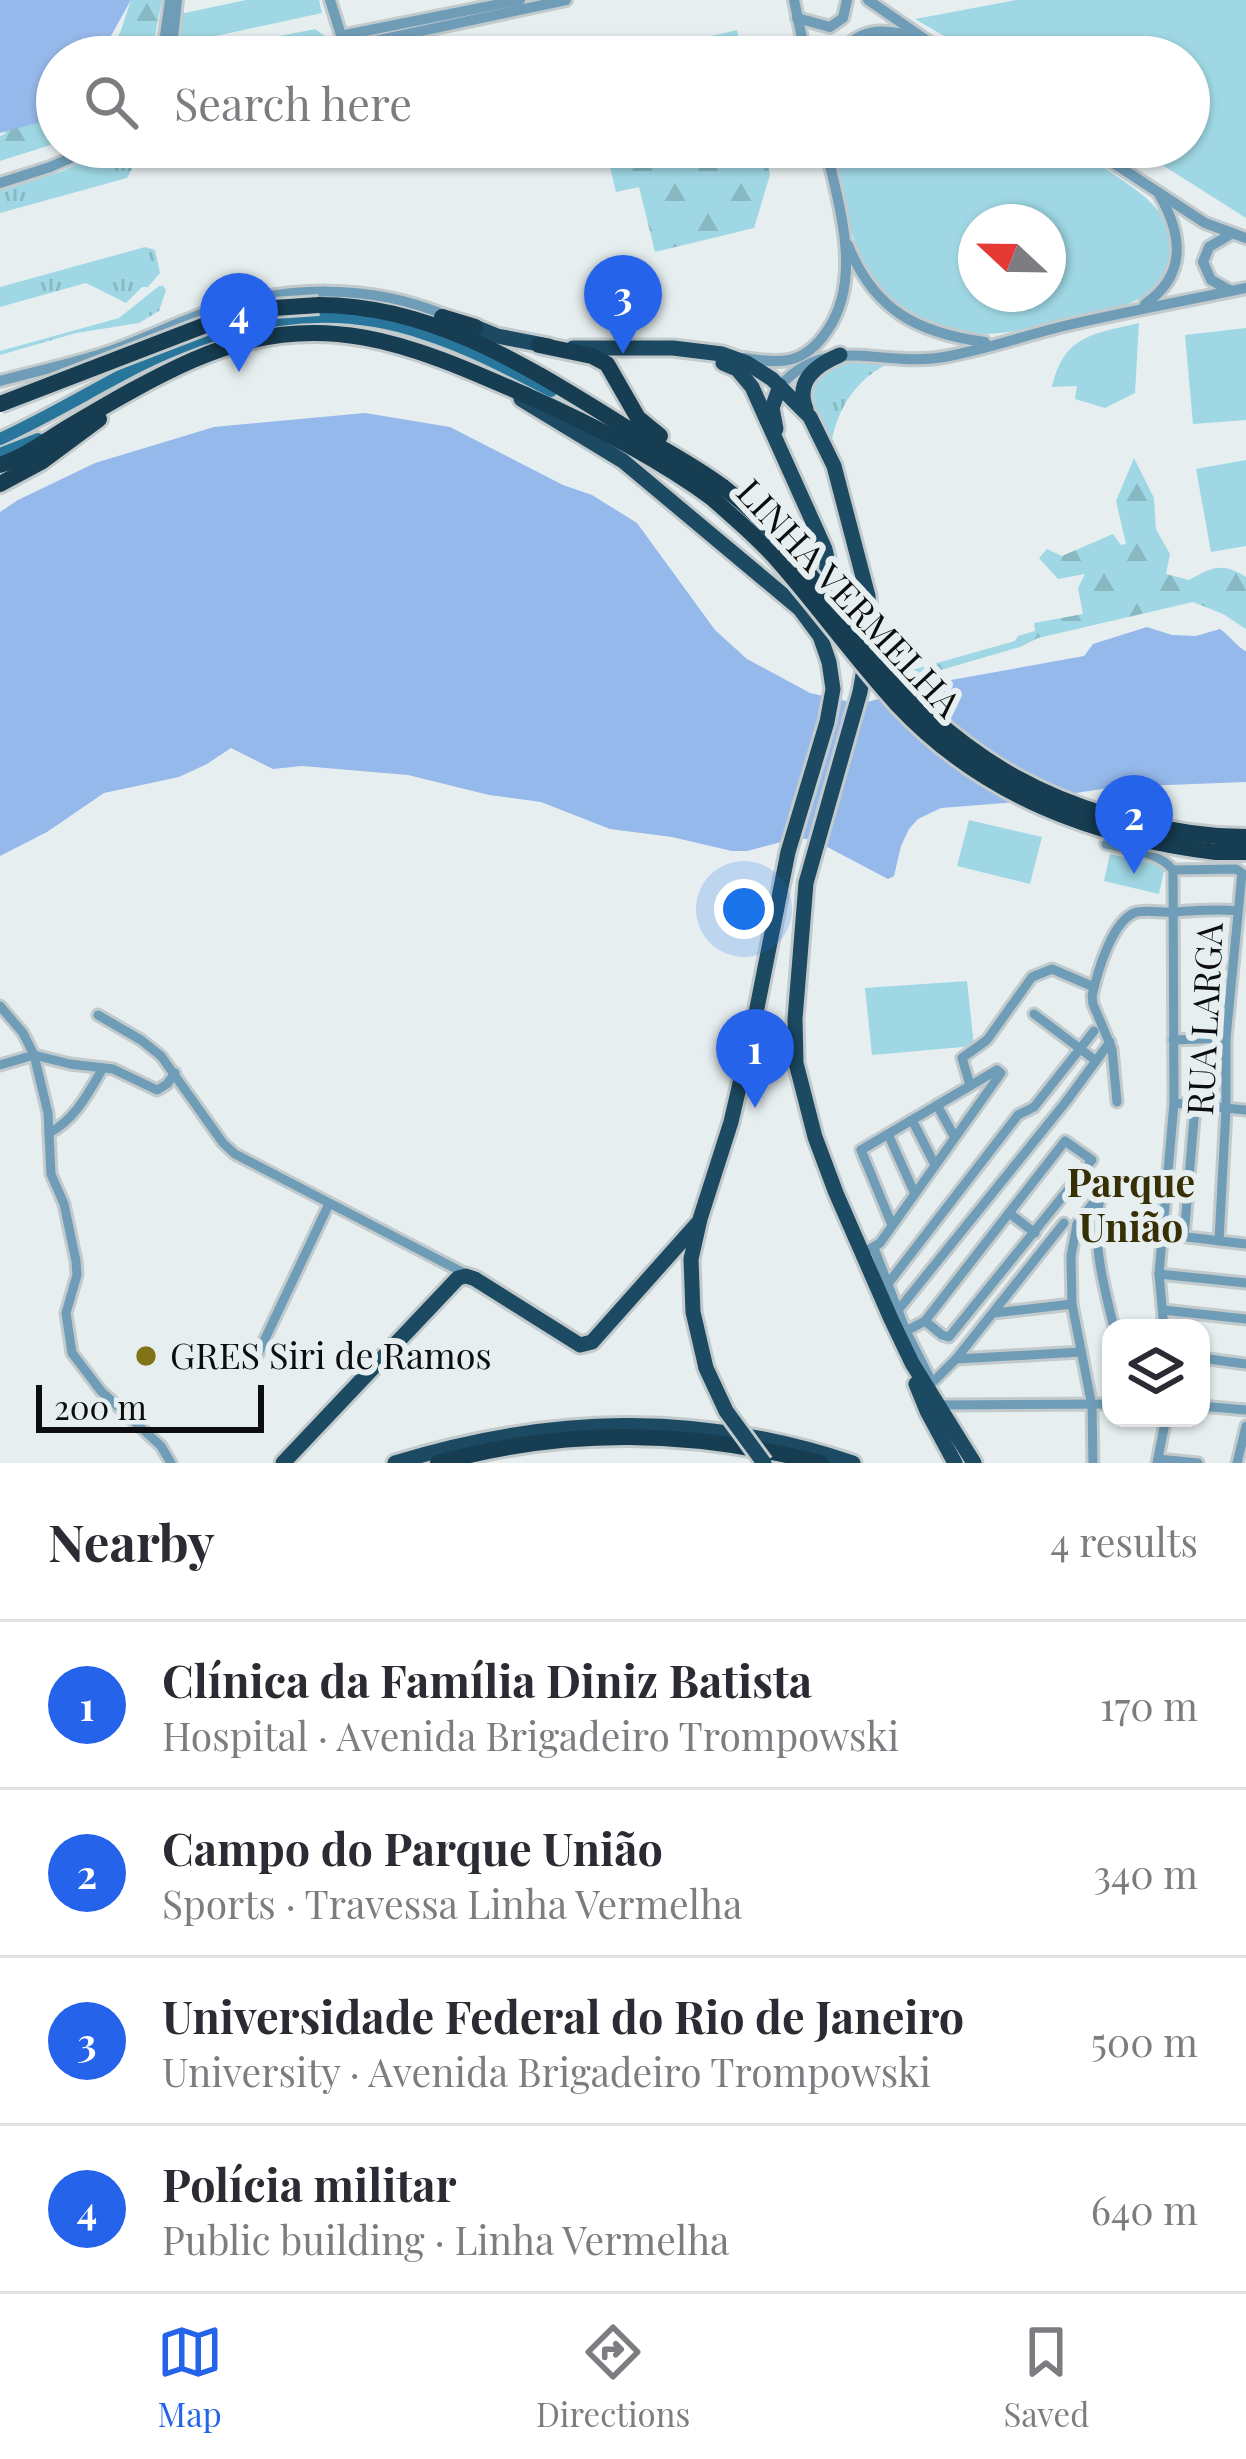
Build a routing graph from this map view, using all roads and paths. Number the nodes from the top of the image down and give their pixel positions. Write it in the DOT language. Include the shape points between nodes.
graph roads {
  1 [pos="330,0"];
  2 [pos="520,0"];
  3 [pos="566,0"];
  4 [pos="790,0"];
  5 [pos="847,0"];
  6 [pos="868,0"];
  7 [pos="172,1"];
  8 [pos="797,18"];
  9 [pos="166,36"];
  10 [pos="171,36"];
  11 [pos="398,36"];
  12 [pos="801,36"];
  13 [pos="859,36"];
  14 [pos="914,36"];
  15 [pos="919,36"];
  16 [pos="47,168"];
  17 [pos="830,168"];
  18 [pos="1122,168"];
  19 [pos="0,183"];
  20 [pos="1159,192"];
  21 [pos="844,234"];
  22 [pos="1232,234"];
  23 [pos="1246,238"];
  24 [pos="1246,288"];
  25 [pos="1231,291"];
  26 [pos="321,305"];
  27 [pos="1137,309"];
  28 [pos="476,327"];
  29 [pos="146,337"];
  30 [pos="994,343"];
  31 [pos="539,345"];
  32 [pos="685,350"];
  33 [pos="722,354"];
  34 [pos="840,355"];
  35 [pos="482,376"];
  36 [pos="0,381"];
  37 [pos="780,386"];
  38 [pos="131,391"];
  39 [pos="0,404"];
  40 [pos="65,406"];
  41 [pos="810,417"];
  42 [pos="68,427"];
  43 [pos="628,428"];
  44 [pos="0,439"];
  45 [pos="0,454"];
  46 [pos="0,465"];
  47 [pos="698,468"];
  48 [pos="791,474"];
  49 [pos="0,484"];
  50 [pos="718,492"];
  51 [pos="717,538"];
  52 [pos="1246,837"];
  53 [pos="1106,844"];
  54 [pos="1216,844"];
  55 [pos="1246,852"];
  56 [pos="1173,870"];
  57 [pos="1238,910"];
  58 [pos="1174,912"];
  59 [pos="1231,982"];
  60 [pos="1246,982"];
  61 [pos="1094,987"];
  62 [pos="798,988"];
  63 [pos="0,1006"];
  64 [pos="1034,1014"];
  65 [pos="98,1015"];
  66 [pos="1094,1031"];
  67 [pos="1226,1038"];
  68 [pos="1173,1040"];
  69 [pos="1110,1042"];
  70 [pos="1080,1048"];
  71 [pos="34,1055"];
  72 [pos="1095,1060"];
  73 [pos="0,1065"];
  74 [pos="744,1065"];
  75 [pos="103,1068"];
  76 [pos="175,1073"];
  77 [pos="970,1085"];
  78 [pos="1117,1102"];
  79 [pos="1174,1103"];
  80 [pos="937,1105"];
  81 [pos="1195,1106"];
  82 [pos="1034,1107"];
  83 [pos="1226,1109"];
  84 [pos="1246,1110"];
  85 [pos="1052,1119"];
  86 [pos="913,1120"];
  87 [pos="49,1133"];
  88 [pos="888,1134"];
  89 [pos="954,1136"];
  90 [pos="934,1164"];
  91 [pos="914,1192"];
  92 [pos="329,1204"];
  93 [pos="1009,1213"];
  94 [pos="699,1222"];
  95 [pos="1064,1223"];
  96 [pos="892,1225"];
  97 [pos="1035,1233"];
  98 [pos="1162,1234"];
  99 [pos="1184,1237"];
  100 [pos="1219,1241"];
  101 [pos="1246,1244"];
  102 [pos="868,1251"];
  103 [pos="1159,1274"];
  104 [pos="459,1275"];
  105 [pos="1246,1283"];
  106 [pos="884,1290"];
  107 [pos="1072,1304"];
  108 [pos="1163,1310"];
  109 [pos="993,1313"];
  110 [pos="894,1315"];
  111 [pos="1112,1319"];
  112 [pos="1164,1319"];
  113 [pos="1246,1319"];
  114 [pos="925,1321"];
  115 [pos="906,1331"];
  116 [pos="1081,1352"];
  117 [pos="1210,1359"];
  118 [pos="255,1360"];
  119 [pos="956,1360"];
  120 [pos="912,1363"];
  121 [pos="1246,1364"];
  122 [pos="933,1392"];
  123 [pos="1102,1405"];
  124 [pos="1092,1406"];
  125 [pos="1210,1407"];
  126 [pos="1246,1410"];
  127 [pos="1246,1426"];
  128 [pos="1164,1427"];
  129 [pos="1158,1461"];
  130 [pos="172,1463"];
  131 [pos="283,1463"];
  132 [pos="395,1463"];
  133 [pos="438,1463"];
  134 [pos="764,1463"];
  135 [pos="821,1463"];
  136 [pos="853,1463"];
  137 [pos="956,1463"];
  138 [pos="974,1463"];
  139 [pos="1093,1463"];
  140 [pos="1198,1463"];
  141 [pos="1237,1463"];
  1 -- 2 [label="street" via="341,35"];
  3 -- 11 [label="street"];
  4 -- 8 [label="street"];
  5 -- 8 [label="street" via="843,18 830,27"];
  6 -- 15 [label="street"];
  7 -- 9 [label="street"];
  7 -- 10 [label="street"];
  8 -- 12 [label="street"];
  13 -- 14 [label="street"];
  16 -- 19 [label="street"];
  17 -- 21 [label="street"];
  18 -- 20 [label="street"];
  20 -- 22 [label="street"];
  20 -- 27 [label="street" via="1177,232 1176,261 1162,289"];
  21 -- 30 [label="street" via="864,280 901,316 948,336"];
  21 -- 33 [label="street" via="845,288 815,346 773,363"];
  22 -- 23 [label="street"];
  22 -- 25 [label="street" via="1209,247 1203,262 1208,276"];
  24 -- 25 [label="street"];
  25 -- 27 [label="street"];
  26 -- 28 [label="highway" via="375,301"];
  26 -- 39 [label="highway, LINHA VERMELHA, bridge" via="216,321"];
  26 -- 43 [label="highway, LINHA VERMELHA" via="399,314 470,338"];
  27 -- 30 [label="street"];
  28 -- 29 [label="street" via="401,298 324,291 233,304"];
  28 -- 31 [label="highway"];
  29 -- 36 [label="street"];
  29 -- 40 [label="main road"];
  30 -- 34 [label="street" via="939,358"];
  31 -- 32 [label="highway"];
  31 -- 47 [label="highway" via="607,364 638,418"];
  32 -- 33 [label="highway"];
  32 -- 48 [label="highway" via="743,374"];
  33 -- 37 [label="highway"];
  34 -- 37 [label="street" via="810,362"];
  34 -- 41 [label="highway" via="804,383"];
  35 -- 38 [label="highway, LINHA VERMELHA" via="379,338 296,334 218,350"];
  35 -- 50 [label="highway, LINHA VERMELHA"];
  35 -- 51 [label="highway, LINHA VERMELHA" via="610,451"];
  37 -- 41 [label="highway"];
  37 -- 48 [label="highway" via="772,412"];
  38 -- 42 [label="highway, LINHA VERMELHA"];
  38 -- 49 [label="highway" via="67,444"];
  40 -- 43 [label="main road, LINHA VERMELHA" via="212,334 327,317 423,333"];
  40 -- 44 [label="main road"];
  41 -- 62 [label="highway" via="834,466 868,596 870,635 804,895"];
  42 -- 45 [label="main road"];
  42 -- 46 [label="highway, LINHA VERMELHA"];
  43 -- 47 [label="highway, LINHA VERMELHA"];
  47 -- 50 [label="highway, LINHA VERMELHA"];
  48 -- 51 [label="highway" via="828,560 818,587 794,589"];
  50 -- 54 [label="highway, LINHA VERMELHA, bridge" via="898,704 963,762 1079,823 1150,842"];
  51 -- 74 [label="highway" via="800,609 832,676"];
  52 -- 54 [label="highway, LINHA VERMELHA"];
  53 -- 56 [label="street"];
  54 -- 55 [label="highway, LINHA VERMELHA"];
  56 -- 57 [label="street, RUA LARGA" via="1241,872"];
  56 -- 58 [label="street"];
  57 -- 58 [label="street"];
  57 -- 59 [label="street, RUA LARGA"];
  58 -- 61 [label="street" via="1125,920"];
  58 -- 68 [label="street"];
  59 -- 60 [label="street"];
  59 -- 67 [label="street, RUA LARGA"];
  61 -- 69 [label="street"];
  61 -- 77 [label="street" via="1052,969 1035,975 987,1040 962,1058"];
  62 -- 74 [label="highway" via="794,947 783,941 757,1045"];
  62 -- 102 [label="highway" via="794,1042 804,1101 836,1193"];
  63 -- 71 [label="street"];
  64 -- 70 [label="street"];
  65 -- 76 [label="street"];
  66 -- 70 [label="street"];
  67 -- 68 [label="street"];
  67 -- 83 [label="street, RUA LARGA"];
  68 -- 79 [label="street"];
  69 -- 72 [label="street"];
  69 -- 78 [label="street"];
  70 -- 72 [label="street"];
  70 -- 82 [label="street"];
  71 -- 73 [label="street"];
  71 -- 75 [label="street"];
  71 -- 87 [label="street"];
  72 -- 85 [label="street"];
  74 -- 94 [label="highway"];
  75 -- 76 [label="street" via="157,1090"];
  75 -- 87 [label="street" via="78,1108"];
  76 -- 92 [label="street" via="235,1154"];
  77 -- 80 [label="street"];
  77 -- 89 [label="street" via="1001,1072"];
  79 -- 81 [label="street"];
  79 -- 98 [label="street"];
  80 -- 86 [label="street"];
  80 -- 89 [label="street"];
  81 -- 83 [label="street"];
  81 -- 99 [label="street"];
  82 -- 85 [label="street"];
  82 -- 106 [label="street" via="1018,1114"];
  83 -- 84 [label="street"];
  83 -- 100 [label="street, RUA LARGA"];
  85 -- 110 [label="street"];
  86 -- 88 [label="street"];
  86 -- 90 [label="street"];
  87 -- 130 [label="street" via="51,1174 76,1261 66,1313 71,1350"];
  88 -- 91 [label="street"];
  88 -- 96 [label="street" via="861,1150"];
  89 -- 90 [label="street"];
  90 -- 91 [label="street"];
  91 -- 96 [label="street"];
  92 -- 104 [label="street"];
  92 -- 118 [label="street"];
  93 -- 97 [label="street"];
  93 -- 97 [label="street" via="1065,1141 1092,1160"];
  93 -- 114 [label="street"];
  94 -- 104 [label="highway" via="592,1342 580,1345"];
  94 -- 134 [label="highway, bridge" via="691,1259 697,1338 726,1411"];
  95 -- 109 [label="street"];
  96 -- 102 [label="street"];
  97 -- 114 [label="street" via="950,1336"];
  98 -- 99 [label="street"];
  98 -- 103 [label="street"];
  99 -- 100 [label="street"];
  100 -- 101 [label="street"];
  102 -- 106 [label="highway"];
  103 -- 105 [label="street"];
  103 -- 108 [label="street"];
  104 -- 131 [label="highway"];
  106 -- 110 [label="highway"];
  107 -- 109 [label="street"];
  107 -- 111 [label="street" via="1071,1243 1101,1193 1097,1247"];
  107 -- 116 [label="street"];
  108 -- 112 [label="street"];
  108 -- 113 [label="street"];
  109 -- 119 [label="street"];
  110 -- 115 [label="street"];
  110 -- 120 [label="highway"];
  114 -- 115 [label="street"];
  115 -- 122 [label="street"];
  116 -- 119 [label="street"];
  116 -- 124 [label="street"];
  117 -- 121 [label="street"];
  119 -- 122 [label="street"];
  120 -- 122 [label="highway"];
  120 -- 137 [label="highway"];
  122 -- 124 [label="street"];
  122 -- 138 [label="highway"];
  123 -- 124 [label="street"];
  124 -- 139 [label="street"];
  125 -- 126 [label="street"];
  127 -- 141 [label="street"];
  128 -- 129 [label="street"];
  129 -- 140 [label="street"];
  132 -- 136 [label="highway" via="507,1435 640,1426 778,1440"];
  133 -- 135 [label="highway" via="602,1436 714,1440"];
}
